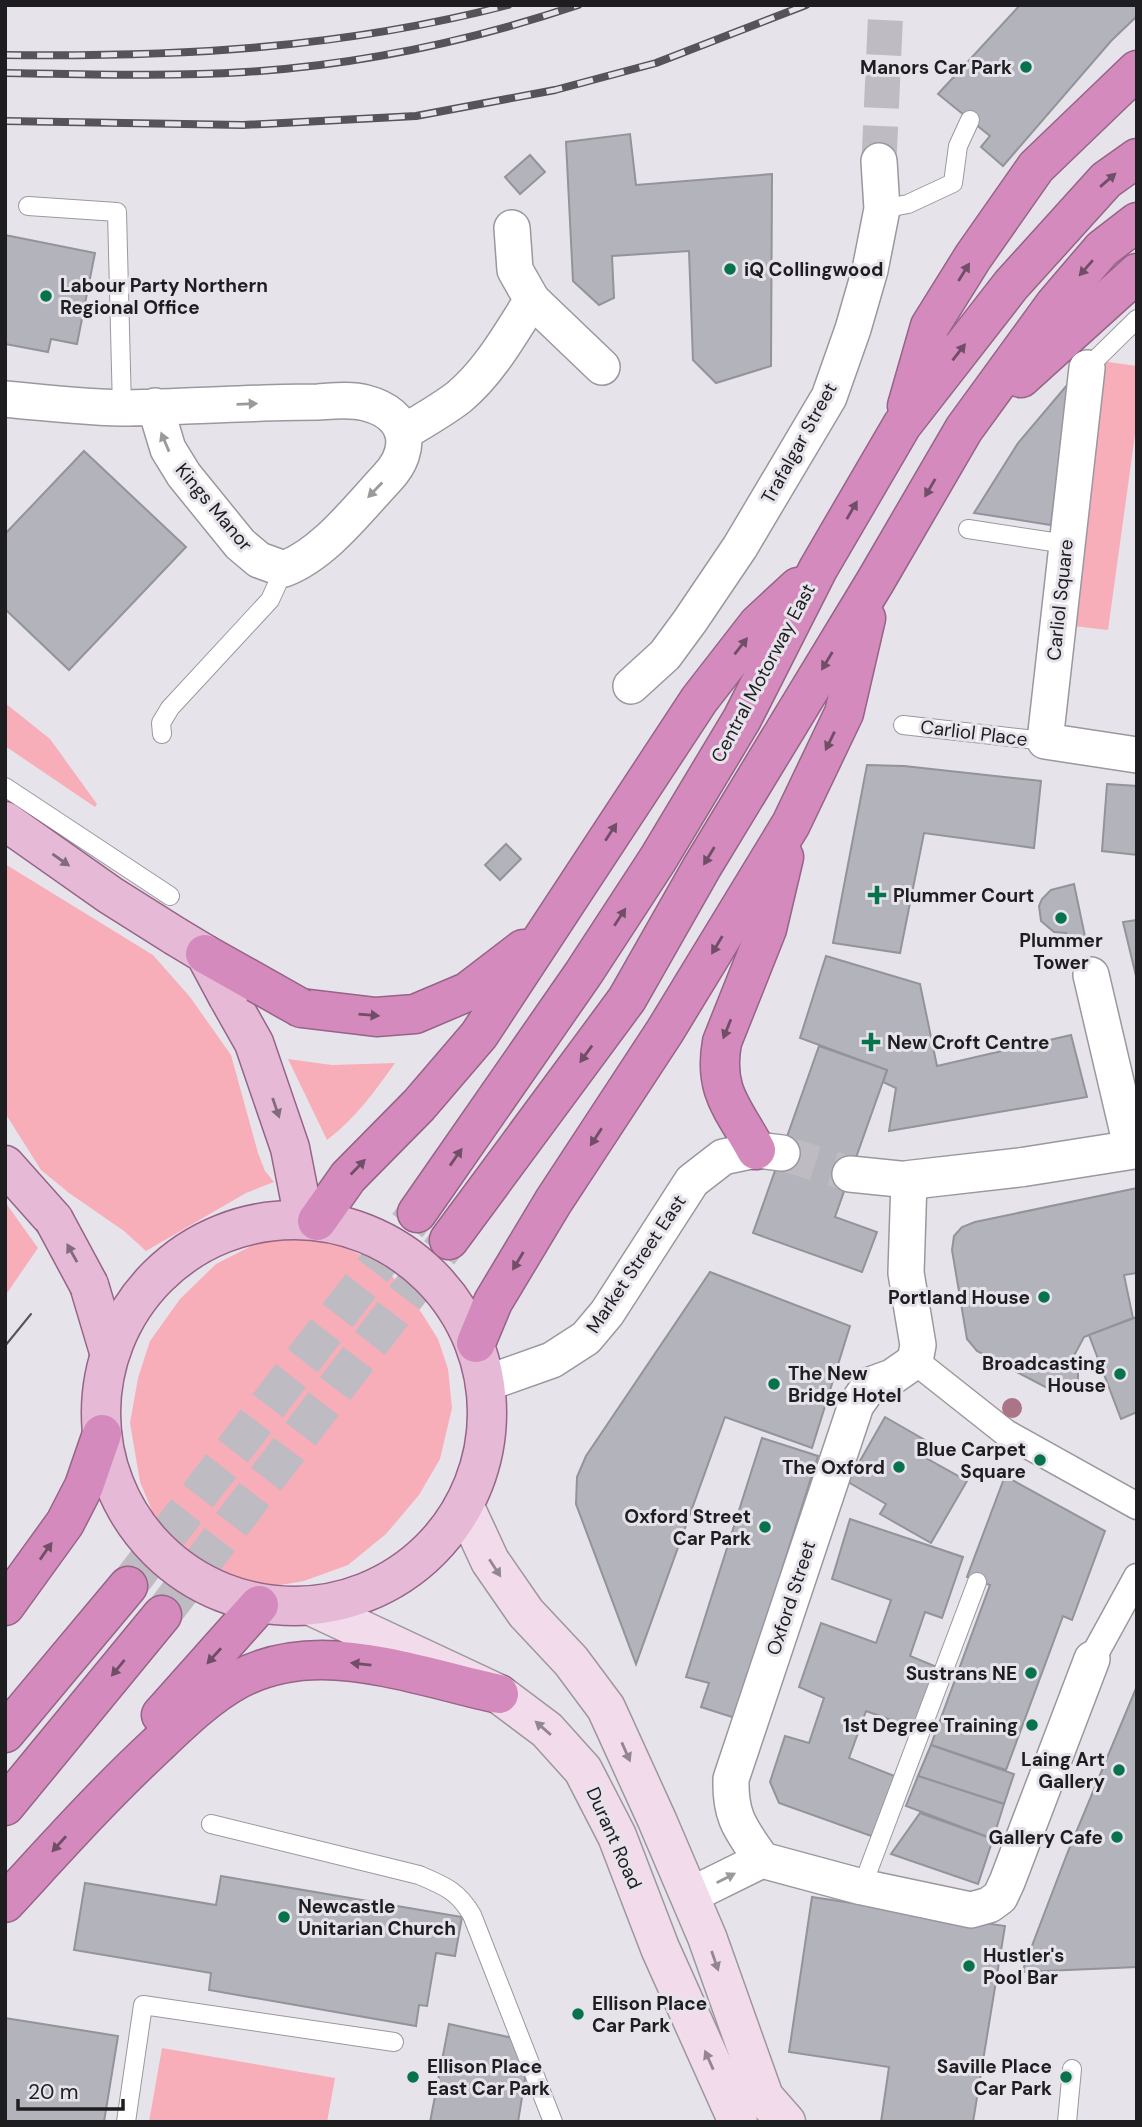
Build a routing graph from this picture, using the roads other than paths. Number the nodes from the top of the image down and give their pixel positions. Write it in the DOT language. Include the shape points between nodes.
graph roads {
  1 [pos="1137,69"];
  2 [pos="970,120"];
  3 [pos="1137,158"];
  4 [pos="879,161"];
  5 [pos="28,206"];
  6 [pos="882,209"];
  7 [pos="1137,222"];
  8 [pos="512,228"];
  9 [pos="1137,273"];
  10 [pos="532,300"];
  11 [pos="1137,319"];
  12 [pos="602,366"];
  13 [pos="1087,368"];
  14 [pos="5,399"];
  15 [pos="138,407"];
  16 [pos="902,425"];
  17 [pos="964,429"];
  18 [pos="404,432"];
  19 [pos="968,529"];
  20 [pos="1066,544"];
  21 [pos="285,569"];
  22 [pos="818,569"];
  23 [pos="875,582"];
  24 [pos="631,686"];
  25 [pos="903,725"];
  26 [pos="162,734"];
  27 [pos="1045,741"];
  28 [pos="1137,755"];
  29 [pos="5,787"];
  30 [pos="5,821"];
  31 [pos="791,824"];
  32 [pos="170,896"];
  33 [pos="547,930"];
  34 [pos="190,945"];
  35 [pos="1091,975"];
  36 [pos="1135,1150"];
  37 [pos="769,1152"];
  38 [pos="5,1165"];
  39 [pos="850,1174"];
  40 [pos="909,1180"];
  41 [pos="417,1213"];
  42 [pos="310,1220"];
  43 [pos="449,1240"];
  44 [pos="476,1343"];
  45 [pos="109,1352"];
  46 [pos="915,1361"];
  47 [pos="487,1383"];
  48 [pos="102,1434"];
  49 [pos="1137,1506"];
  50 [pos="465,1507"];
  51 [pos="1137,1577"];
  52 [pos="977,1582"];
  53 [pos="128,1586"];
  54 [pos="259,1605"];
  55 [pos="5,1606"];
  56 [pos="313,1607"];
  57 [pos="162,1615"];
  58 [pos="1092,1659"];
  59 [pos="499,1694"];
  60 [pos="5,1733"];
  61 [pos="105,1794"];
  62 [pos="5,1806"];
  63 [pos="211,1824"];
  64 [pos="762,1860"];
  65 [pos="862,1887"];
  66 [pos="689,1896"];
  67 [pos="5,1903"];
  68 [pos="394,2042"];
  69 [pos="1072,2069"];
  70 [pos="763,2116"];
  71 [pos="126,2122"];
  72 [pos="552,2122"];
  73 [pos="1067,2122"];
  16 -- 1 [label="highway, one-way" via="930,326 973,257 1036,167"];
  2 -- 6 [label="lane" via="958,146 953,183 908,204"];
  16 -- 3 [label="highway, Central Motorway East, one-way" via="1011,285 1106,180"];
  4 -- 6 [label="street, Trafalgar Street"];
  5 -- 15 [label="lane" via="117,212"];
  6 -- 24 [label="street, Trafalgar Street" via="867,282 829,397 691,621 665,655"];
  7 -- 17 [label="highway, one-way" via="1102,249 1055,304"];
  8 -- 10 [label="street" via="515,270"];
  9 -- 17 [label="highway"];
  10 -- 12 [label="street"];
  10 -- 18 [label="street" via="477,379 451,403"];
  11 -- 13 [label="lane"];
  13 -- 20 [label="street, Carliol Square"];
  14 -- 15 [label="street"];
  15 -- 18 [label="street, one-way" via="348,401 385,412"];
  21 -- 15 [label="street, Kings Manor, one-way" via="259,560 240,544 184,475"];
  22 -- 16 [label="highway, Central Motorway East, one-way"];
  17 -- 23 [label="highway, one-way"];
  18 -- 21 [label="street, one-way" via="404,454 389,476 322,546"];
  19 -- 20 [label="lane"];
  20 -- 27 [label="street, Carliol Square"];
  21 -- 26 [label="lane" via="270,600 170,708 161,723"];
  33 -- 22 [label="highway, one-way" via="699,700 758,624"];
  41 -- 22 [label="highway, Central Motorway East, one-way" via="658,859 742,719"];
  23 -- 31 [label="highway, one-way" via="844,713"];
  23 -- 43 [label="highway, one-way" via="626,999"];
  25 -- 27 [label="lane, Carliol Place"];
  27 -- 28 [label="street"];
  29 -- 32 [label="lane"];
  30 -- 34 [label="main road, one-way"];
  31 -- 37 [label="highway, one-way" via="767,929 718,1062 727,1100"];
  31 -- 44 [label="highway, one-way" via="665,1031 553,1202 493,1302"];
  34 -- 33 [label="highway, one-way, bridge" via="301,1007 376,1017 415,1014 467,992"];
  42 -- 33 [label="highway, one-way" via="479,1035"];
  34 -- 42 [label="main road, one-way, bridge" via="254,1044"];
  35 -- 36 [label="street"];
  36 -- 40 [label="street"];
  37 -- 47 [label="street, Market Street East" via="723,1157 692,1181 586,1339 552,1360"];
  45 -- 38 [label="main road, one-way, bridge" via="89,1285 54,1220"];
  39 -- 40 [label="street"];
  40 -- 46 [label="street" via="906,1273 918,1345"];
  42 -- 44 [label="main road" via="360,1230 415,1261 460,1311"];
  42 -- 45 [label="main road" via="238,1227 197,1245 149,1283"];
  44 -- 47 [label="main road"];
  45 -- 48 [label="main road" via="99,1419"];
  46 -- 49 [label="street" via="1006,1433"];
  46 -- 64 [label="street, Oxford Street" via="870,1385 856,1405 781,1601 731,1779 730,1804"];
  47 -- 50 [label="main road" via="488,1429"];
  48 -- 54 [label="main road" via="111,1480 153,1548 199,1584"];
  55 -- 48 [label="highway, one-way" via="65,1523"];
  50 -- 56 [label="main road" via="418,1563 360,1597"];
  50 -- 66 [label="main road, Durant Road, one-way" via="490,1561 526,1613 571,1661 606,1708"];
  51 -- 58 [label="street"];
  52 -- 65 [label="lane"];
  53 -- 60 [label="highway"];
  54 -- 56 [label="main road"];
  54 -- 61 [label="highway, one-way" via="152,1725"];
  56 -- 59 [label="main road, Durant Road"];
  57 -- 62 [label="highway, one-way"];
  58 -- 65 [label="street" via="1000,1896 971,1910"];
  59 -- 61 [label="highway, one-way" via="379,1666 324,1660 271,1667 239,1679 211,1698"];
  70 -- 59 [label="main road, Durant Road, one-way" via="660,1948 617,1836 583,1770 547,1730"];
  61 -- 67 [label="highway, one-way"];
  63 -- 72 [label="lane" via="419,1875 462,1898"];
  64 -- 65 [label="street"];
  66 -- 64 [label="street, one-way"];
  66 -- 70 [label="main road, Durant Road, one-way" via="707,1937"];
  68 -- 71 [label="lane" via="143,2005"];
  69 -- 73 [label="lane"];
}
